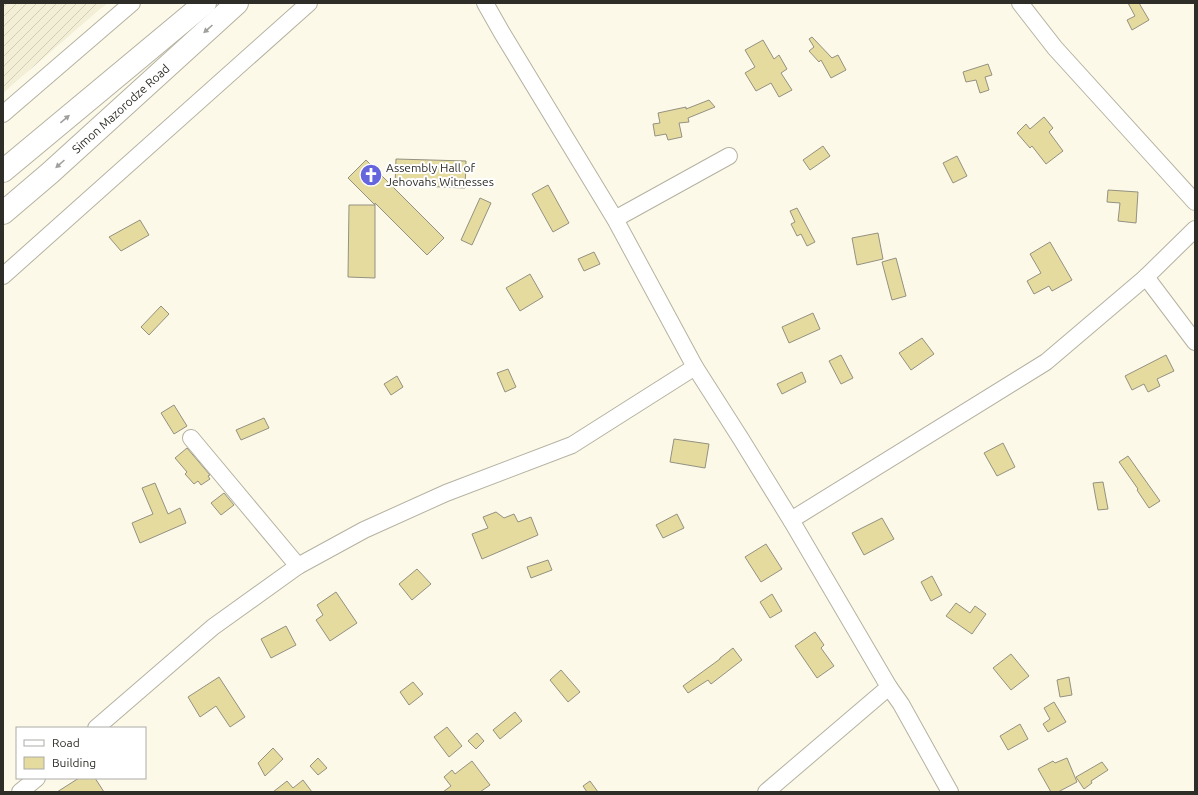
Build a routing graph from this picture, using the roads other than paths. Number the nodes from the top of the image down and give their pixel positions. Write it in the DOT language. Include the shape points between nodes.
graph roads {
  1 [pos="132,3"];
  2 [pos="205,3"];
  3 [pos="237,3"];
  4 [pos="309,3"];
  5 [pos="485,3"];
  6 [pos="1020,3"];
  7 [pos="3,114"];
  8 [pos="729,156"];
  9 [pos="3,171"];
  10 [pos="1195,202"];
  11 [pos="3,213"];
  12 [pos="615,218"];
  13 [pos="1195,228"];
  14 [pos="3,276"];
  15 [pos="1146,277"];
  16 [pos="1195,342"];
  17 [pos="695,367"];
  18 [pos="191,438"];
  19 [pos="791,520"];
  20 [pos="298,566"];
  21 [pos="890,687"];
  22 [pos="97,727"];
  23 [pos="35,779"];
  24 [pos="20,792"];
  25 [pos="766,792"];
  26 [pos="950,792"];
  1 -- 7 [label="street"];
  9 -- 2 [label="highway, one-way"];
  3 -- 11 [label="highway, Simon Mazorodze Road, one-way"];
  4 -- 14 [label="street"];
  5 -- 12 [label="street"];
  6 -- 10 [label="street" via="1056,48"];
  8 -- 12 [label="street"];
  12 -- 17 [label="street"];
  13 -- 15 [label="street"];
  15 -- 16 [label="street"];
  15 -- 19 [label="street" via="1046,362"];
  17 -- 19 [label="street"];
  17 -- 20 [label="street" via="572,445 446,493 364,530"];
  18 -- 20 [label="street"];
  19 -- 21 [label="street"];
  20 -- 22 [label="street" via="213,627"];
  21 -- 25 [label="street"];
  21 -- 26 [label="street"];
  23 -- 24 [label="street"];
}
